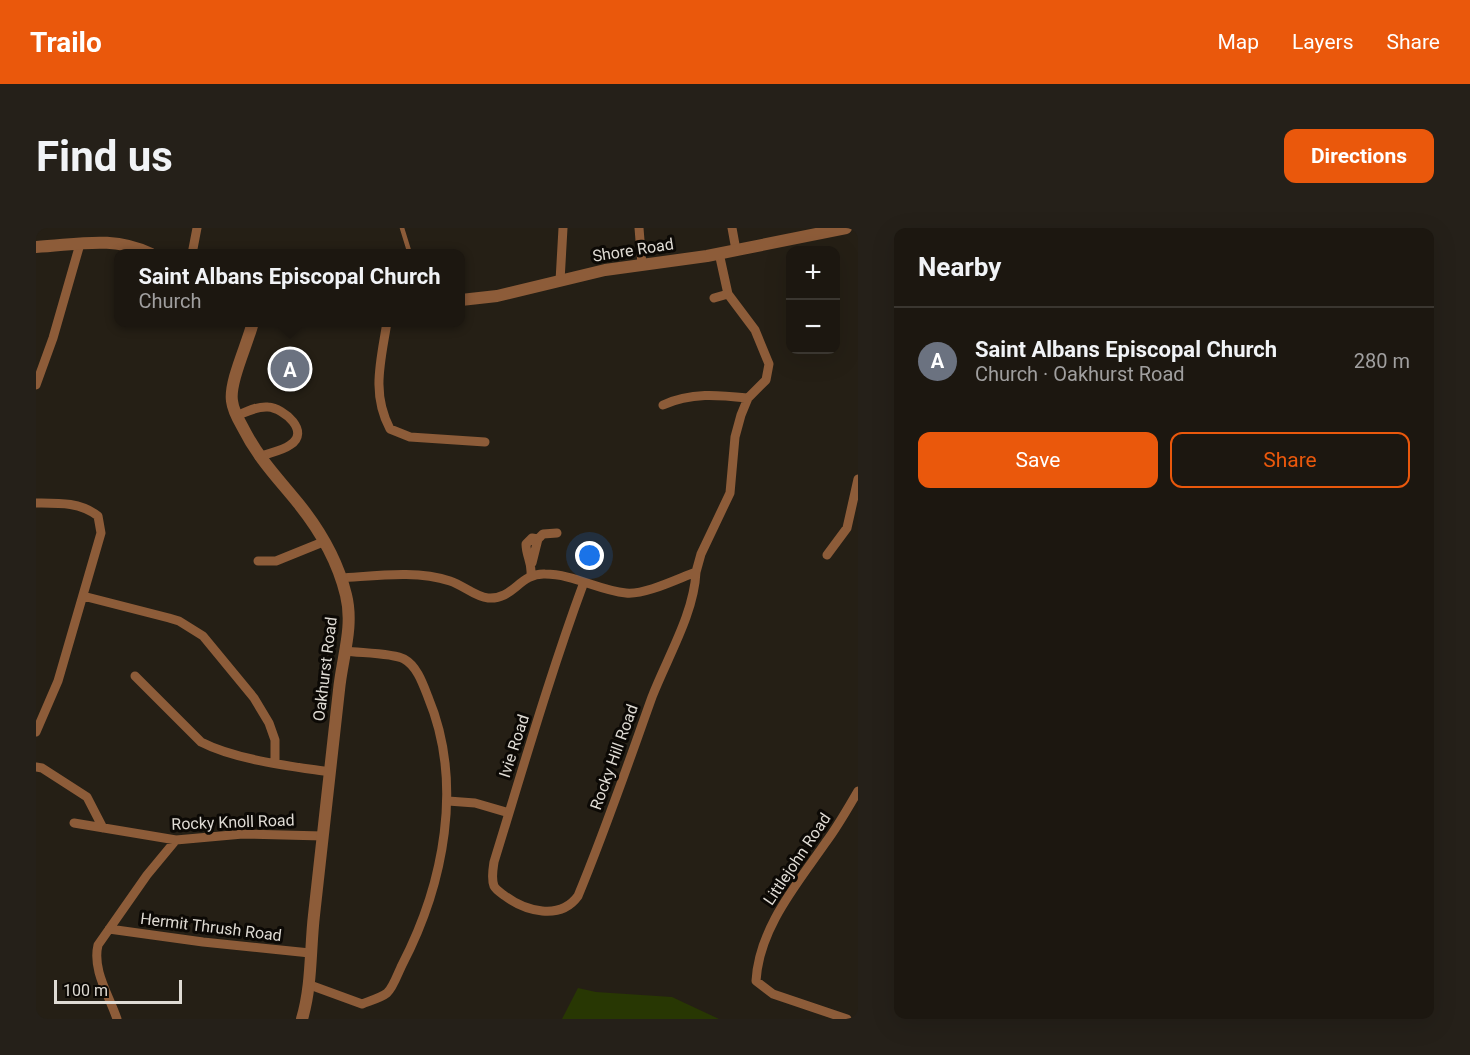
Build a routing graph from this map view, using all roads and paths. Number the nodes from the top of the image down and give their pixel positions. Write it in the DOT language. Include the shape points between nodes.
graph roads {
  1 [pos="197,228"];
  2 [pos="402,228"];
  3 [pos="563,228"];
  4 [pos="639,228"];
  5 [pos="732,228"];
  6 [pos="842,228"];
  7 [pos="80,244"];
  8 [pos="36,247"];
  9 [pos="140,249"];
  10 [pos="193,249"];
  11 [pos="408,249"];
  12 [pos="736,250"];
  13 [pos="719,253"];
  14 [pos="642,265"];
  15 [pos="560,281"];
  16 [pos="728,294"];
  17 [pos="714,298"];
  18 [pos="465,300"];
  19 [pos="251,327"];
  20 [pos="386,327"];
  21 [pos="36,385"];
  22 [pos="748,398"];
  23 [pos="663,405"];
  24 [pos="236,416"];
  25 [pos="485,442"];
  26 [pos="259,457"];
  27 [pos="858,479"];
  28 [pos="36,502"];
  29 [pos="557,533"];
  30 [pos="323,542"];
  31 [pos="827,555"];
  32 [pos="258,561"];
  33 [pos="696,572"];
  34 [pos="531,574"];
  35 [pos="340,578"];
  36 [pos="584,582"];
  37 [pos="83,596"];
  38 [pos="346,651"];
  39 [pos="135,676"];
  40 [pos="36,732"];
  41 [pos="275,763"];
  42 [pos="36,767"];
  43 [pos="330,772"];
  44 [pos="858,791"];
  45 [pos="448,801"];
  46 [pos="509,813"];
  47 [pos="74,823"];
  48 [pos="103,828"];
  49 [pos="323,836"];
  50 [pos="176,840"];
  51 [pos="524,908"];
  52 [pos="109,929"];
  53 [pos="310,953"];
  54 [pos="309,985"];
  55 [pos="117,1019"];
  56 [pos="303,1019"];
  57 [pos="847,1019"];
  1 -- 10 [label="street"];
  2 -- 11 [label="lane"];
  3 -- 15 [label="street"];
  4 -- 14 [label="street"];
  5 -- 12 [label="street"];
  6 -- 12 [label="street, Shore Road"];
  7 -- 8 [label="street"];
  7 -- 9 [label="street" via="106,241"];
  7 -- 21 [label="street"];
  12 -- 13 [label="street, Shore Road"];
  13 -- 14 [label="street, Shore Road"];
  13 -- 16 [label="street"];
  14 -- 15 [label="street, Shore Road"];
  15 -- 18 [label="street, Shore Road"];
  16 -- 17 [label="street"];
  16 -- 22 [label="street, Rocky Hill Road" via="754,330 769,364 766,380"];
  19 -- 24 [label="street, Oakhurst Road" via="233,386 231,401"];
  20 -- 25 [label="street" via="378,387 379,402 390,429 410,437"];
  22 -- 23 [label="street" via="693,396"];
  22 -- 33 [label="street, Rocky Hill Road" via="738,422 730,492"];
  24 -- 26 [label="street, Oakhurst Road"];
  24 -- 26 [label="street" via="269,407 288,414 294,422 296,440"];
  26 -- 30 [label="street, Oakhurst Road" via="298,503"];
  27 -- 31 [label="street" via="847,528"];
  28 -- 37 [label="street" via="79,506 98,516 101,533"];
  29 -- 34 [label="street" via="543,534 526,544"];
  30 -- 32 [label="street" via="276,561"];
  30 -- 35 [label="street, Oakhurst Road"];
  33 -- 36 [label="street" via="633,593"];
  33 -- 51 [label="street, Rocky Hill Road" via="689,606 579,896 558,910"];
  34 -- 35 [label="street" via="507,594 487,598 451,581 424,576"];
  34 -- 36 [label="street" via="565,576"];
  35 -- 38 [label="street, Oakhurst Road" via="348,610"];
  36 -- 46 [label="street, Ivie Road"];
  37 -- 40 [label="street" via="58,681"];
  37 -- 41 [label="street" via="179,621 203,636 264,714 275,740"];
  38 -- 43 [label="street, Oakhurst Road"];
  38 -- 45 [label="street" via="405,660 418,673 441,733"];
  39 -- 41 [label="street" via="201,742"];
  41 -- 43 [label="street"];
  42 -- 48 [label="street" via="87,797"];
  43 -- 49 [label="street, Oakhurst Road"];
  44 -- 57 [label="street, Littlejohn Road" via="780,910 761,952 756,981 773,994"];
  45 -- 46 [label="street" via="475,803"];
  45 -- 54 [label="street" via="446,827 423,917 387,993 362,1004"];
  46 -- 51 [label="street, Ivie Road" via="494,862 493,879 501,893"];
  47 -- 48 [label="street, Rocky Knoll Road"];
  48 -- 50 [label="street, Rocky Knoll Road"];
  49 -- 50 [label="street, Rocky Knoll Road" via="243,834"];
  49 -- 53 [label="street, Oakhurst Road"];
  50 -- 52 [label="street"];
  52 -- 53 [label="street, Hermit Thrush Road"];
  52 -- 55 [label="street" via="98,945 96,957"];
  53 -- 54 [label="street, Oakhurst Road"];
  54 -- 56 [label="street, Oakhurst Road"];
}
